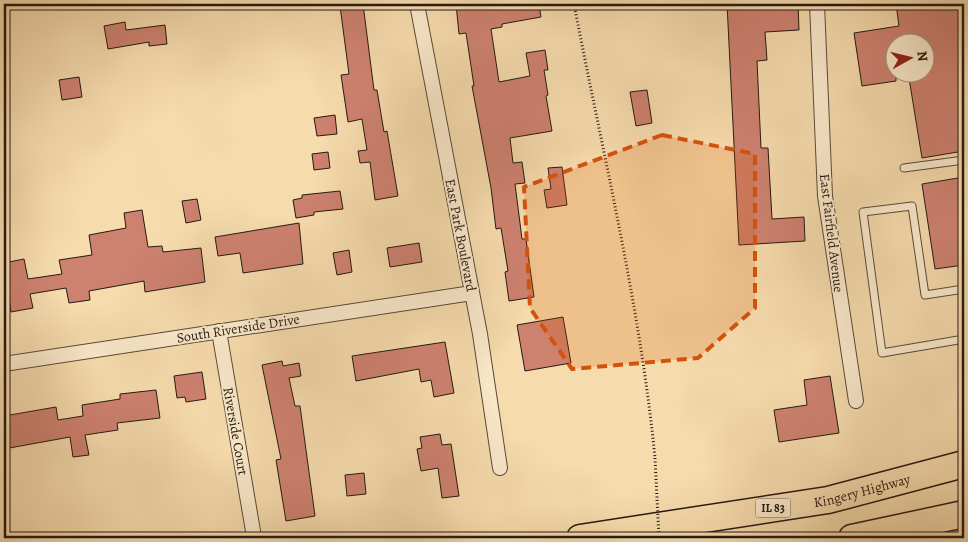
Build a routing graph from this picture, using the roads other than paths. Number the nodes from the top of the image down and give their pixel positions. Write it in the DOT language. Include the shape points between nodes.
graph roads {
  1 [pos="417,4"];
  2 [pos="817,4"];
  3 [pos="964,160"];
  4 [pos="904,168"];
  5 [pos="964,289"];
  6 [pos="472,293"];
  7 [pos="219,331"];
  8 [pos="964,339"];
  9 [pos="4,364"];
  10 [pos="856,401"];
  11 [pos="964,464"];
  12 [pos="500,468"];
  13 [pos="964,514"];
  14 [pos="253,531"];
  15 [pos="580,538"];
  16 [pos="852,538"];
  1 -- 6 [label="street, East Park Boulevard"];
  2 -- 10 [label="street, East Fairfield Avenue" via="825,196"];
  3 -- 4 [label="lane"];
  5 -- 8 [label="lane" via="925,295 912,206 863,212 882,353"];
  6 -- 7 [label="street, South Riverside Drive"];
  6 -- 12 [label="street, East Park Boulevard"];
  7 -- 9 [label="street, South Riverside Drive"];
  7 -- 14 [label="street, Riverside Court"];
  11 -- 15 [label="highway, Kingery Highway / IL 83" via="828,500"];
  13 -- 16 [label="highway"];
}
